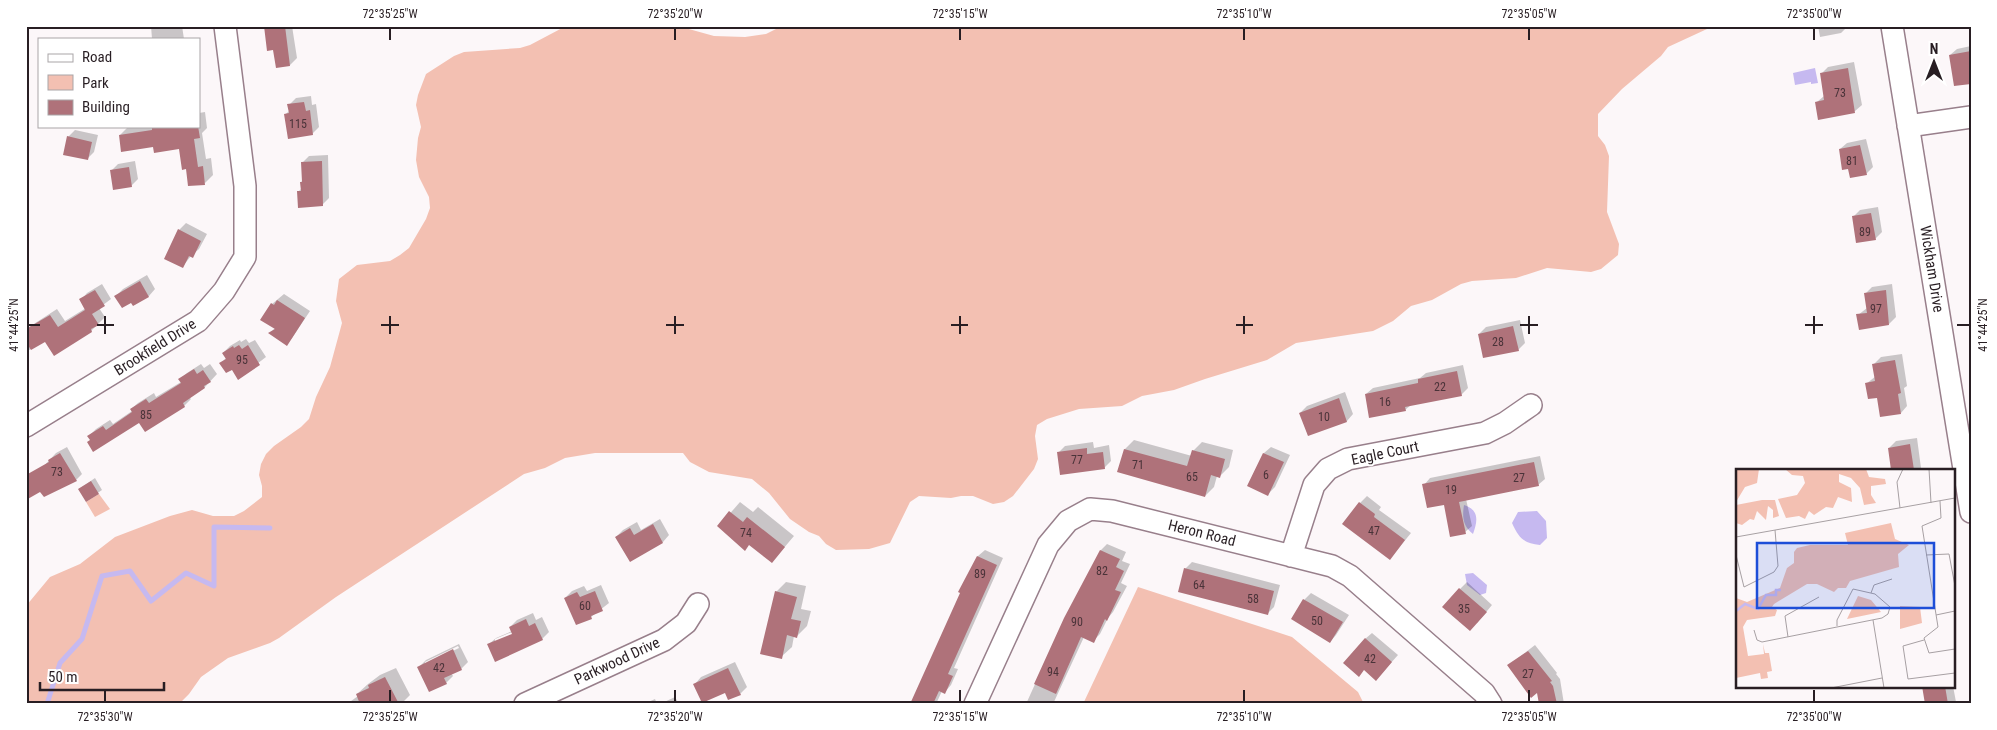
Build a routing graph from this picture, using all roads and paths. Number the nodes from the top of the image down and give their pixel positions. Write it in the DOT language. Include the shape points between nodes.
graph roads {
  1 [pos="225,26"];
  2 [pos="1892,26"];
  3 [pos="1971,117"];
  4 [pos="1908,126"];
  5 [pos="1531,405"];
  6 [pos="26,426"];
  7 [pos="1971,512"];
  8 [pos="1291,556"];
  9 [pos="698,604"];
  10 [pos="525,704"];
  11 [pos="975,704"];
  12 [pos="1491,704"];
  1 -- 6 [label="street, Brookfield Drive" via="246,186 245,257 224,291 198,322"];
  2 -- 4 [label="street, Wickham Drive"];
  3 -- 4 [label="street"];
  4 -- 7 [label="street, Wickham Drive"];
  5 -- 8 [label="street, Eagle Court" via="1485,433 1348,459 1328,469 1314,485"];
  8 -- 11 [label="street, Heron Road" via="1112,511 1090,509 1068,520 1048,545"];
  8 -- 12 [label="street, Heron Road" via="1332,566 1350,576 1484,693"];
  9 -- 10 [label="street, Parkwood Drive" via="686,623 664,640"];
}
